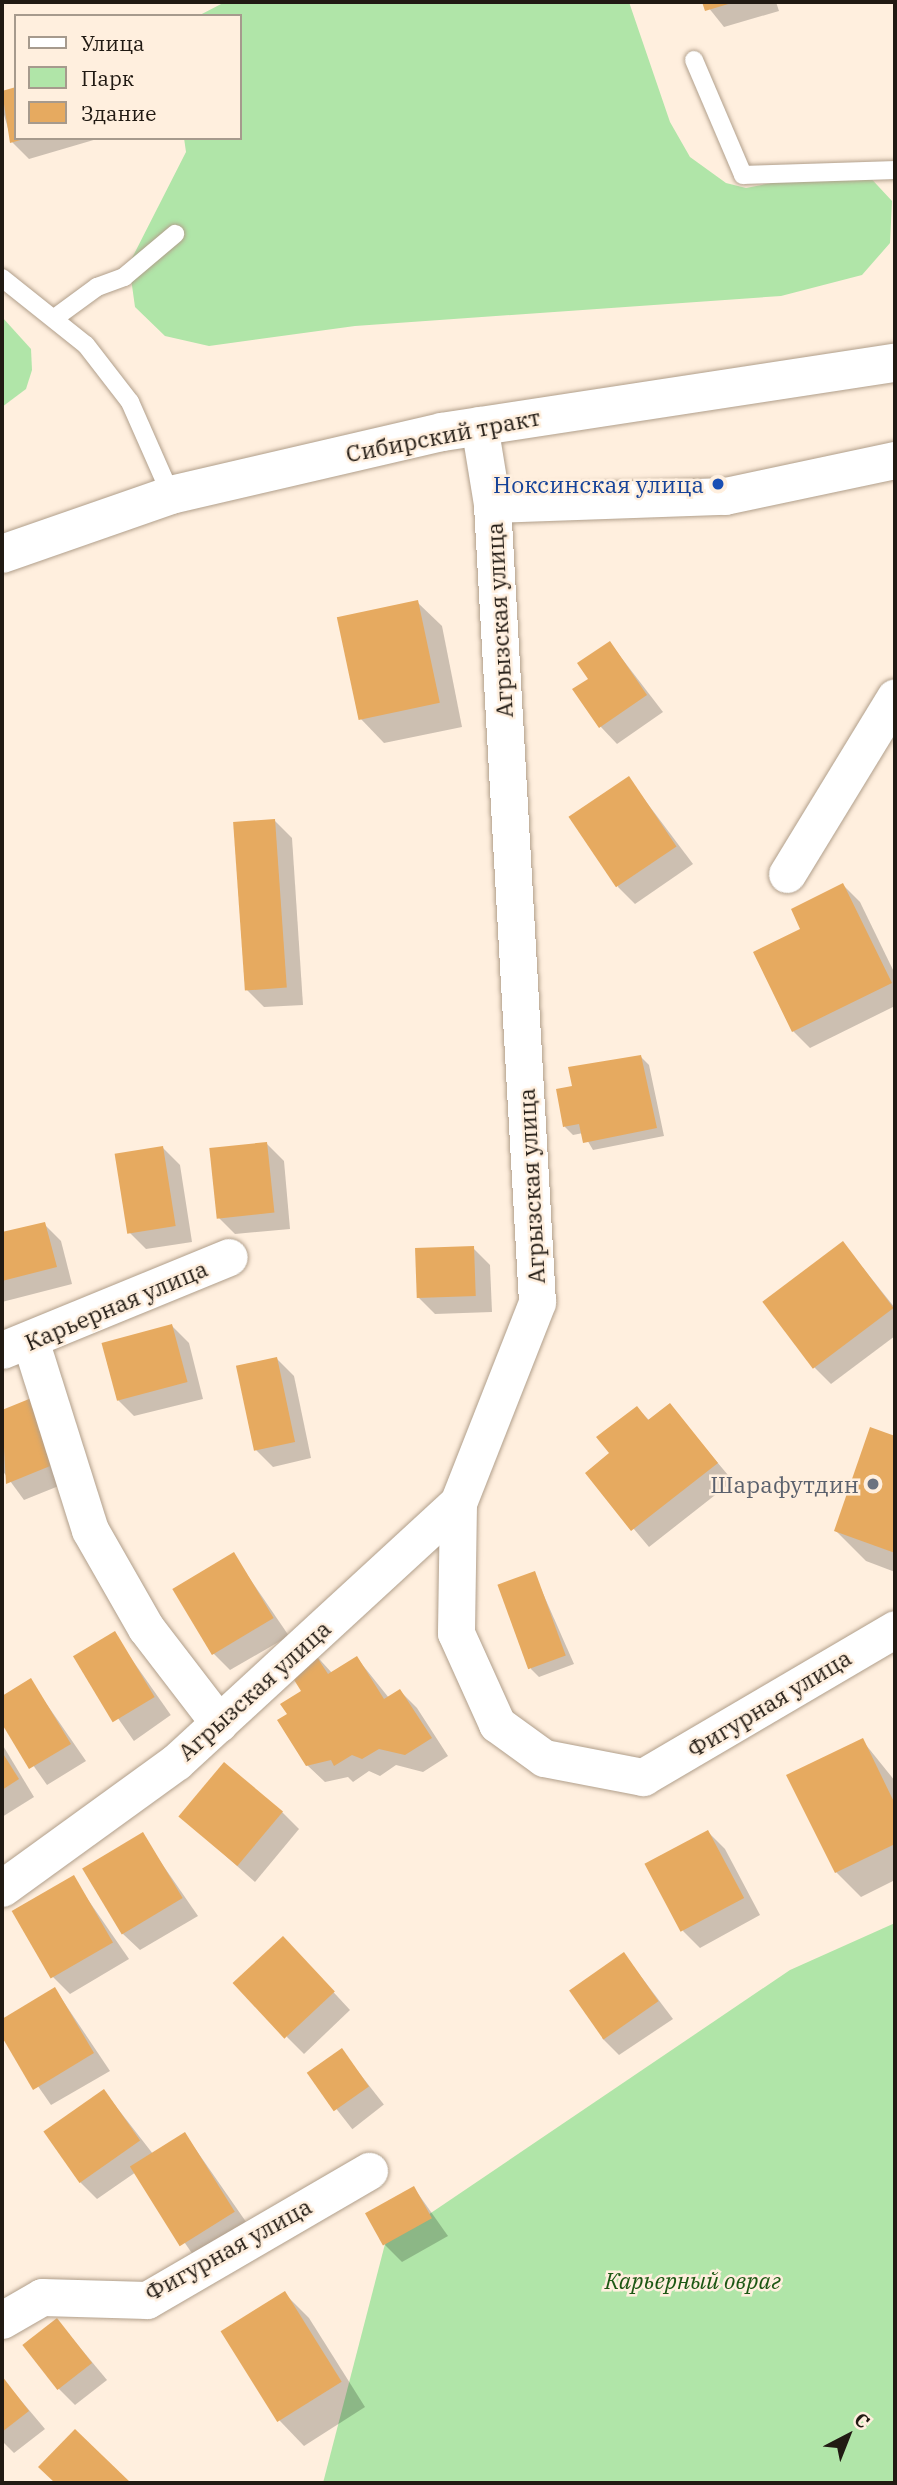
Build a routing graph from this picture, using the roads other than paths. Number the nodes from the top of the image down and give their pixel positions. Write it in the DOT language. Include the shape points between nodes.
graph roads {
  1 [pos="694,60"];
  2 [pos="895,170"];
  3 [pos="175,234"];
  4 [pos="2,278"];
  5 [pos="56,317"];
  6 [pos="895,363"];
  7 [pos="479,425"];
  8 [pos="895,460"];
  9 [pos="171,495"];
  10 [pos="492,504"];
  11 [pos="2,554"];
  12 [pos="895,697"];
  13 [pos="787,874"];
  14 [pos="229,1257"];
  15 [pos="17,1346"];
  16 [pos="458,1503"];
  17 [pos="895,1629"];
  18 [pos="219,1723"];
  19 [pos="2,1888"];
  20 [pos="369,2171"];
  21 [pos="2,2320"];
  1 -- 2 [label="lane" via="743,175"];
  3 -- 5 [label="lane" via="124,277 97,287"];
  4 -- 5 [label="lane"];
  5 -- 9 [label="lane" via="130,402"];
  6 -- 7 [label="main road, Сибирский тракт"];
  7 -- 9 [label="main road, Сибирский тракт"];
  7 -- 10 [label="street, Агрызская улица"];
  8 -- 10 [label="street" via="725,496"];
  9 -- 11 [label="main road, Сибирский тракт"];
  10 -- 16 [label="street, Агрызская улица" via="537,1302"];
  12 -- 13 [label="street"];
  14 -- 15 [label="street, Карьерная улица"];
  15 -- 18 [label="street" via="90,1530 146,1628"];
  16 -- 17 [label="street, Фигурная улица" via="456,1633 496,1724 544,1758 643,1777"];
  16 -- 18 [label="street, Агрызская улица"];
  18 -- 19 [label="street, Агрызская улица" via="176,1762"];
  20 -- 21 [label="street, Фигурная улица" via="147,2300 42,2297"];
}
